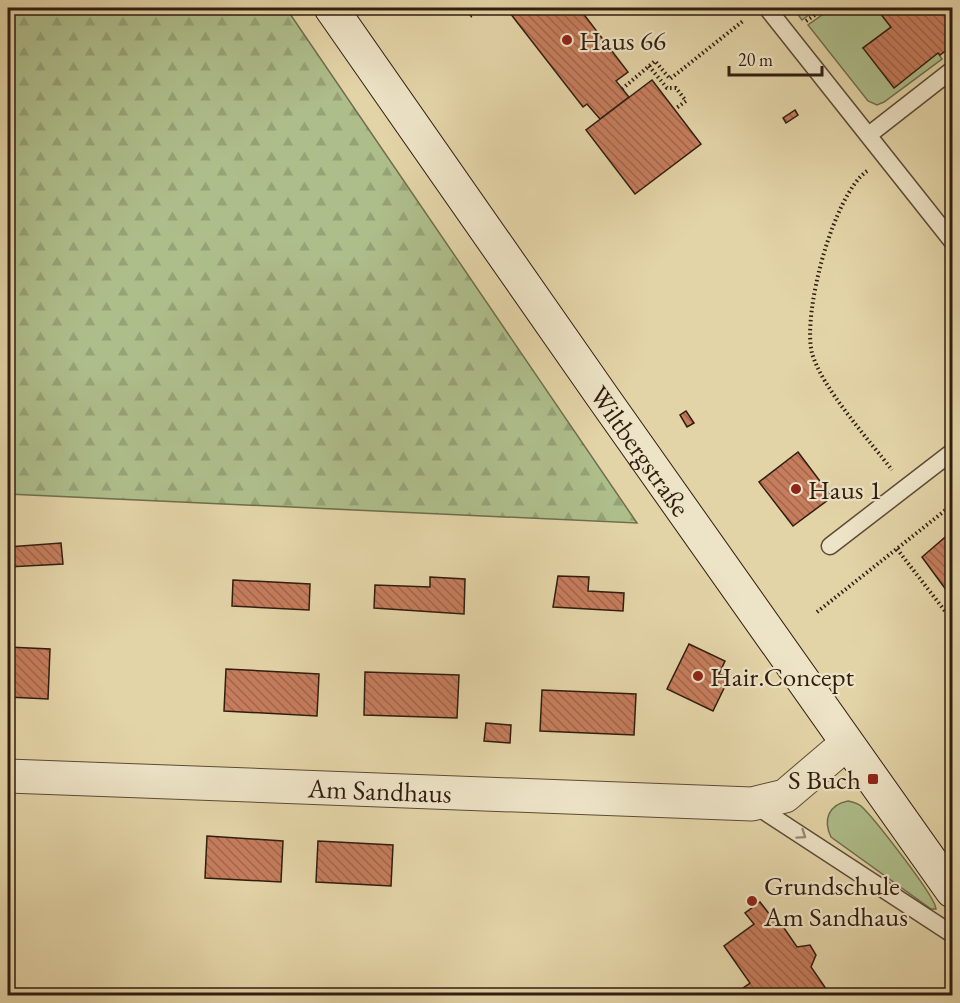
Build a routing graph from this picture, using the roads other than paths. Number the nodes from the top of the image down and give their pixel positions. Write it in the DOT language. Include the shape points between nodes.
graph roads {
  1 [pos="331,8"];
  2 [pos="767,8"];
  3 [pos="952,70"];
  4 [pos="870,134"];
  5 [pos="952,241"];
  6 [pos="952,452"];
  7 [pos="831,546"];
  8 [pos="846,744"];
  9 [pos="8,776"];
  10 [pos="752,804"];
  11 [pos="952,891"];
  12 [pos="952,934"];
  1 -- 8 [label="main road, Wiltbergstraße"];
  2 -- 4 [label="lane"];
  3 -- 4 [label="lane"];
  4 -- 5 [label="lane"];
  6 -- 7 [label="lane"];
  8 -- 10 [label="main road, Am Sandhaus" via="785,796"];
  8 -- 11 [label="main road, Wiltbergstraße"];
  9 -- 10 [label="main road, Am Sandhaus"];
  10 -- 12 [label="lane, one-way"];
}
